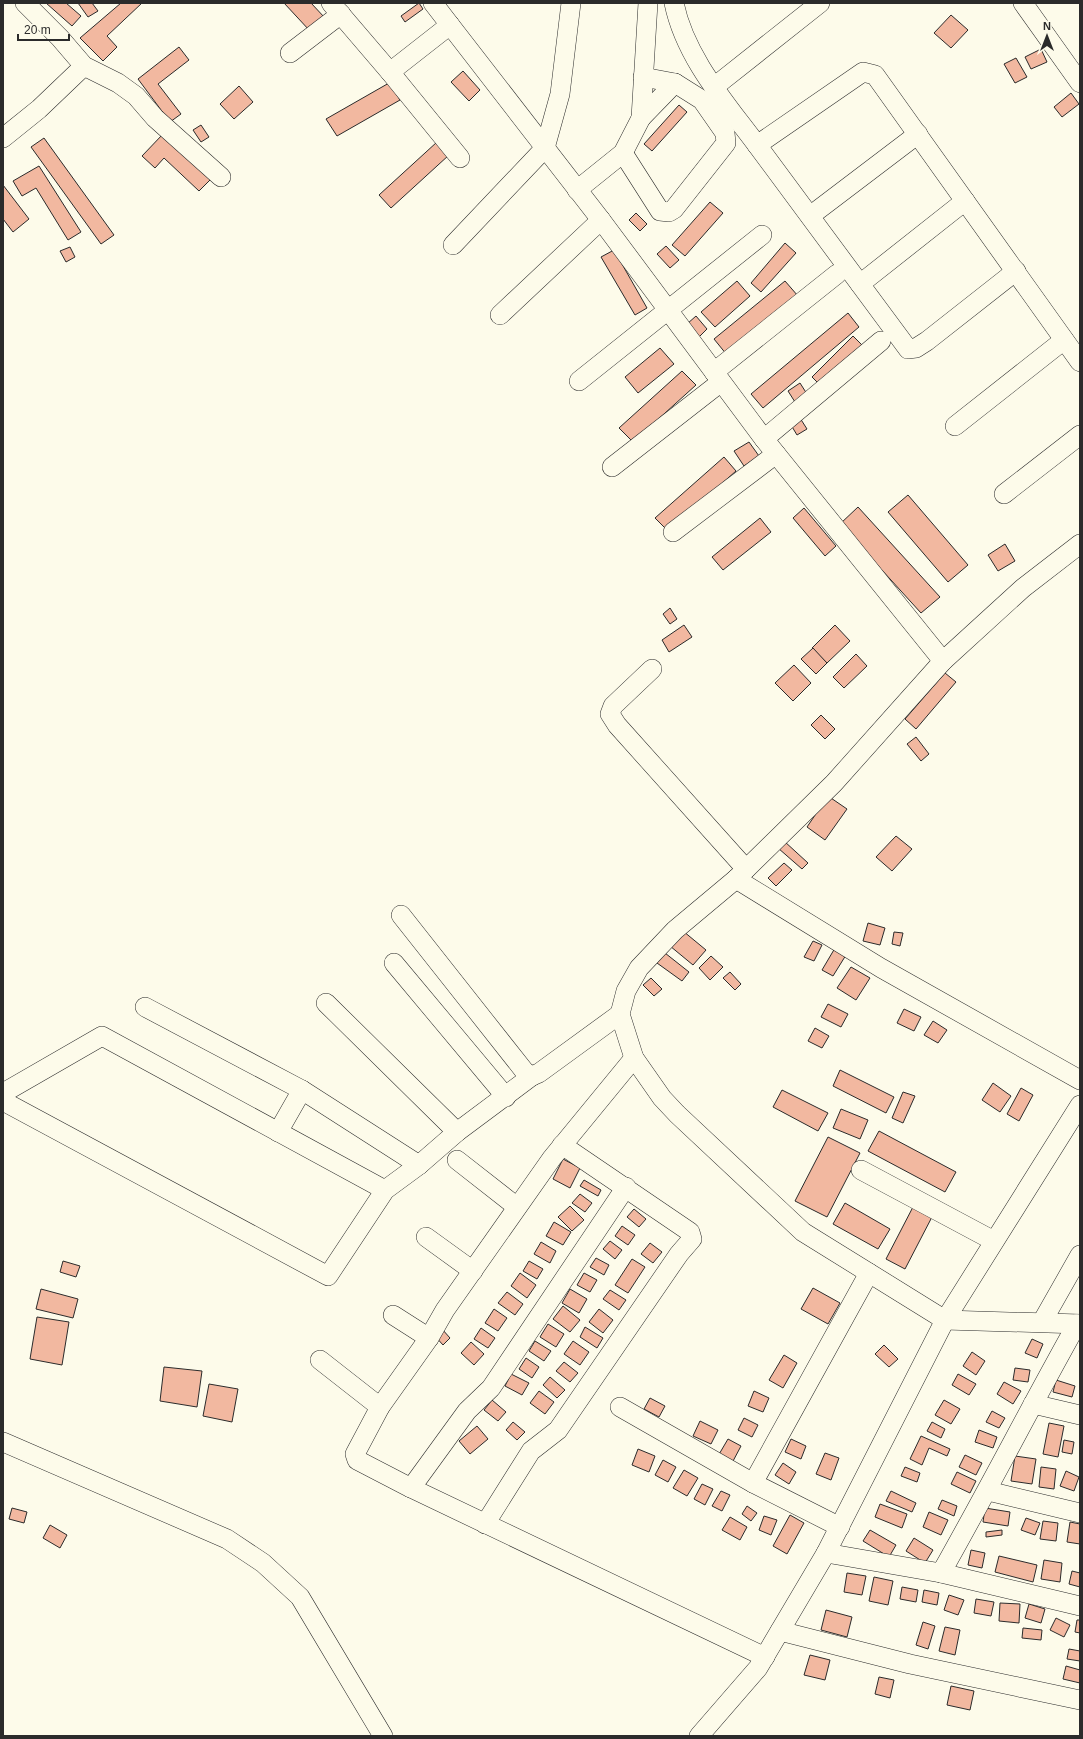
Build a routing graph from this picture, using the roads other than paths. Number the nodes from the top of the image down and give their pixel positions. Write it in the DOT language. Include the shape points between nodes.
graph roads {
  1 [pos="25,3"];
  2 [pos="433,3"];
  3 [pos="571,3"];
  4 [pos="648,3"];
  5 [pos="820,3"];
  6 [pos="1023,3"];
  7 [pos="678,5"];
  8 [pos="336,9"];
  9 [pos="450,25"];
  10 [pos="290,53"];
  11 [pos="84,66"];
  12 [pos="390,72"];
  13 [pos="643,77"];
  14 [pos="675,83"];
  15 [pos="1080,83"];
  16 [pos="714,87"];
  17 [pos="641,118"];
  18 [pos="918,134"];
  19 [pos="3,138"];
  20 [pos="757,145"];
  21 [pos="545,148"];
  22 [pos="623,153"];
  23 [pos="460,158"];
  24 [pos="221,177"];
  25 [pos="577,190"];
  26 [pos="965,201"];
  27 [pos="810,216"];
  28 [pos="601,220"];
  29 [pos="762,235"];
  30 [pos="453,245"];
  31 [pos="1016,271"];
  32 [pos="837,274"];
  33 [pos="860,284"];
  34 [pos="668,310"];
  35 [pos="500,315"];
  36 [pos="1064,340"];
  37 [pos="881,341"];
  38 [pos="1080,362"];
  39 [pos="718,377"];
  40 [pos="579,381"];
  41 [pos="955,426"];
  42 [pos="1080,435"];
  43 [pos="764,439"];
  44 [pos="776,454"];
  45 [pos="612,468"];
  46 [pos="1004,494"];
  47 [pos="673,532"];
  48 [pos="1080,544"];
  49 [pos="943,661"];
  50 [pos="652,669"];
  51 [pos="741,874"];
  52 [pos="401,915"];
  53 [pos="394,963"];
  54 [pos="326,1003"];
  55 [pos="145,1007"];
  56 [pos="620,1014"];
  57 [pos="634,1058"];
  58 [pos="532,1076"];
  59 [pos="1080,1080"];
  60 [pos="302,1090"];
  61 [pos="3,1093"];
  62 [pos="506,1097"];
  63 [pos="3,1101"];
  64 [pos="1080,1105"];
  65 [pos="278,1132"];
  66 [pos="457,1132"];
  67 [pos="562,1145"];
  68 [pos="456,1160"];
  69 [pos="419,1165"];
  70 [pos="861,1170"];
  71 [pos="626,1187"];
  72 [pos="385,1190"];
  73 [pos="517,1207"];
  74 [pos="426,1237"];
  75 [pos="994,1241"];
  76 [pos="1080,1255"];
  77 [pos="473,1271"];
  78 [pos="869,1273"];
  79 [pos="393,1315"];
  80 [pos="945,1320"];
  81 [pos="1042,1322"];
  82 [pos="1079,1324"];
  83 [pos="429,1338"];
  84 [pos="320,1360"];
  85 [pos="1032,1404"];
  86 [pos="380,1406"];
  87 [pos="620,1406"];
  88 [pos="1080,1415"];
  89 [pos="3,1442"];
  90 [pos="753,1483"];
  91 [pos="411,1488"];
  92 [pos="988,1491"];
  93 [pos="1080,1513"];
  94 [pos="485,1524"];
  95 [pos="840,1527"];
  96 [pos="826,1553"];
  97 [pos="941,1573"];
  98 [pos="1080,1606"];
  99 [pos="780,1631"];
  100 [pos="765,1657"];
  101 [pos="1080,1700"];
  102 [pos="383,1736"];
  103 [pos="699,1736"];
  1 -- 11 [label="street"];
  2 -- 9 [label="street"];
  3 -- 21 [label="street" via="560,94"];
  4 -- 13 [label="street"];
  5 -- 16 [label="street"];
  6 -- 15 [label="street"];
  7 -- 16 [label="street" via="680,25 690,48"];
  8 -- 10 [label="street"];
  8 -- 12 [label="street"];
  9 -- 12 [label="street"];
  9 -- 21 [label="street"];
  11 -- 19 [label="street" via="39,109"];
  11 -- 24 [label="street" via="118,83 136,96 155,118"];
  12 -- 23 [label="street"];
  13 -- 14 [label="street"];
  13 -- 17 [label="street"];
  14 -- 17 [label="street"];
  14 -- 22 [label="street" via="702,100 725,133 726,143 674,210 669,212 660,211"];
  16 -- 20 [label="street"];
  17 -- 22 [label="street"];
  18 -- 20 [label="street" via="875,75 863,72"];
  18 -- 26 [label="street"];
  18 -- 27 [label="street"];
  20 -- 27 [label="street"];
  21 -- 25 [label="street"];
  21 -- 30 [label="street"];
  22 -- 25 [label="street"];
  25 -- 28 [label="street"];
  26 -- 31 [label="street"];
  26 -- 33 [label="street"];
  27 -- 33 [label="street"];
  28 -- 34 [label="street"];
  28 -- 35 [label="street"];
  29 -- 34 [label="street"];
  31 -- 33 [label="street" via="927,341 916,348 908,349"];
  31 -- 36 [label="street"];
  32 -- 39 [label="street"];
  34 -- 39 [label="street"];
  34 -- 40 [label="street"];
  36 -- 38 [label="street"];
  36 -- 41 [label="street"];
  37 -- 43 [label="street"];
  39 -- 43 [label="street"];
  39 -- 45 [label="street"];
  42 -- 46 [label="street"];
  43 -- 44 [label="street"];
  44 -- 47 [label="street"];
  44 -- 49 [label="street"];
  48 -- 49 [label="street" via="1023,588"];
  49 -- 51 [label="street" via="834,783"];
  50 -- 51 [label="street" via="613,706 610,714"];
  51 -- 56 [label="street" via="675,930 639,968 626,990"];
  51 -- 59 [label="street" via="881,968"];
  52 -- 58 [label="street" via="525,1072"];
  53 -- 62 [label="street"];
  54 -- 66 [label="street"];
  55 -- 60 [label="street"];
  56 -- 57 [label="street"];
  56 -- 58 [label="street"];
  57 -- 67 [label="street"];
  57 -- 78 [label="street" via="662,1098 677,1114 803,1232"];
  58 -- 62 [label="street"];
  60 -- 65 [label="street"];
  60 -- 69 [label="street"];
  61 -- 65 [label="street" via="102,1036"];
  62 -- 66 [label="street"];
  63 -- 72 [label="street" via="328,1276"];
  64 -- 75 [label="street"];
  65 -- 72 [label="street"];
  66 -- 69 [label="street"];
  67 -- 71 [label="street"];
  67 -- 73 [label="street"];
  68 -- 73 [label="street"];
  69 -- 72 [label="street"];
  70 -- 75 [label="street"];
  71 -- 91 [label="street" via="491,1388 467,1411"];
  71 -- 94 [label="street" via="690,1232 692,1239 558,1430 530,1451"];
  73 -- 77 [label="street"];
  74 -- 77 [label="street"];
  75 -- 80 [label="street"];
  76 -- 81 [label="street"];
  77 -- 83 [label="street"];
  78 -- 80 [label="street"];
  78 -- 90 [label="street"];
  79 -- 83 [label="street"];
  80 -- 81 [label="street"];
  80 -- 95 [label="street"];
  81 -- 82 [label="street"];
  82 -- 85 [label="street"];
  83 -- 86 [label="street"];
  84 -- 86 [label="street"];
  85 -- 88 [label="street"];
  85 -- 92 [label="street"];
  86 -- 91 [label="street" via="355,1457"];
  87 -- 90 [label="street"];
  89 -- 102 [label="street" via="227,1539 263,1563 300,1597"];
  90 -- 95 [label="street"];
  91 -- 94 [label="street"];
  92 -- 93 [label="street"];
  92 -- 97 [label="street"];
  94 -- 100 [label="street"];
  95 -- 96 [label="street"];
  96 -- 97 [label="street"];
  96 -- 99 [label="street"];
  97 -- 98 [label="street"];
  99 -- 100 [label="street"];
  99 -- 101 [label="street" via="910,1664"];
  100 -- 103 [label="street"];
}
